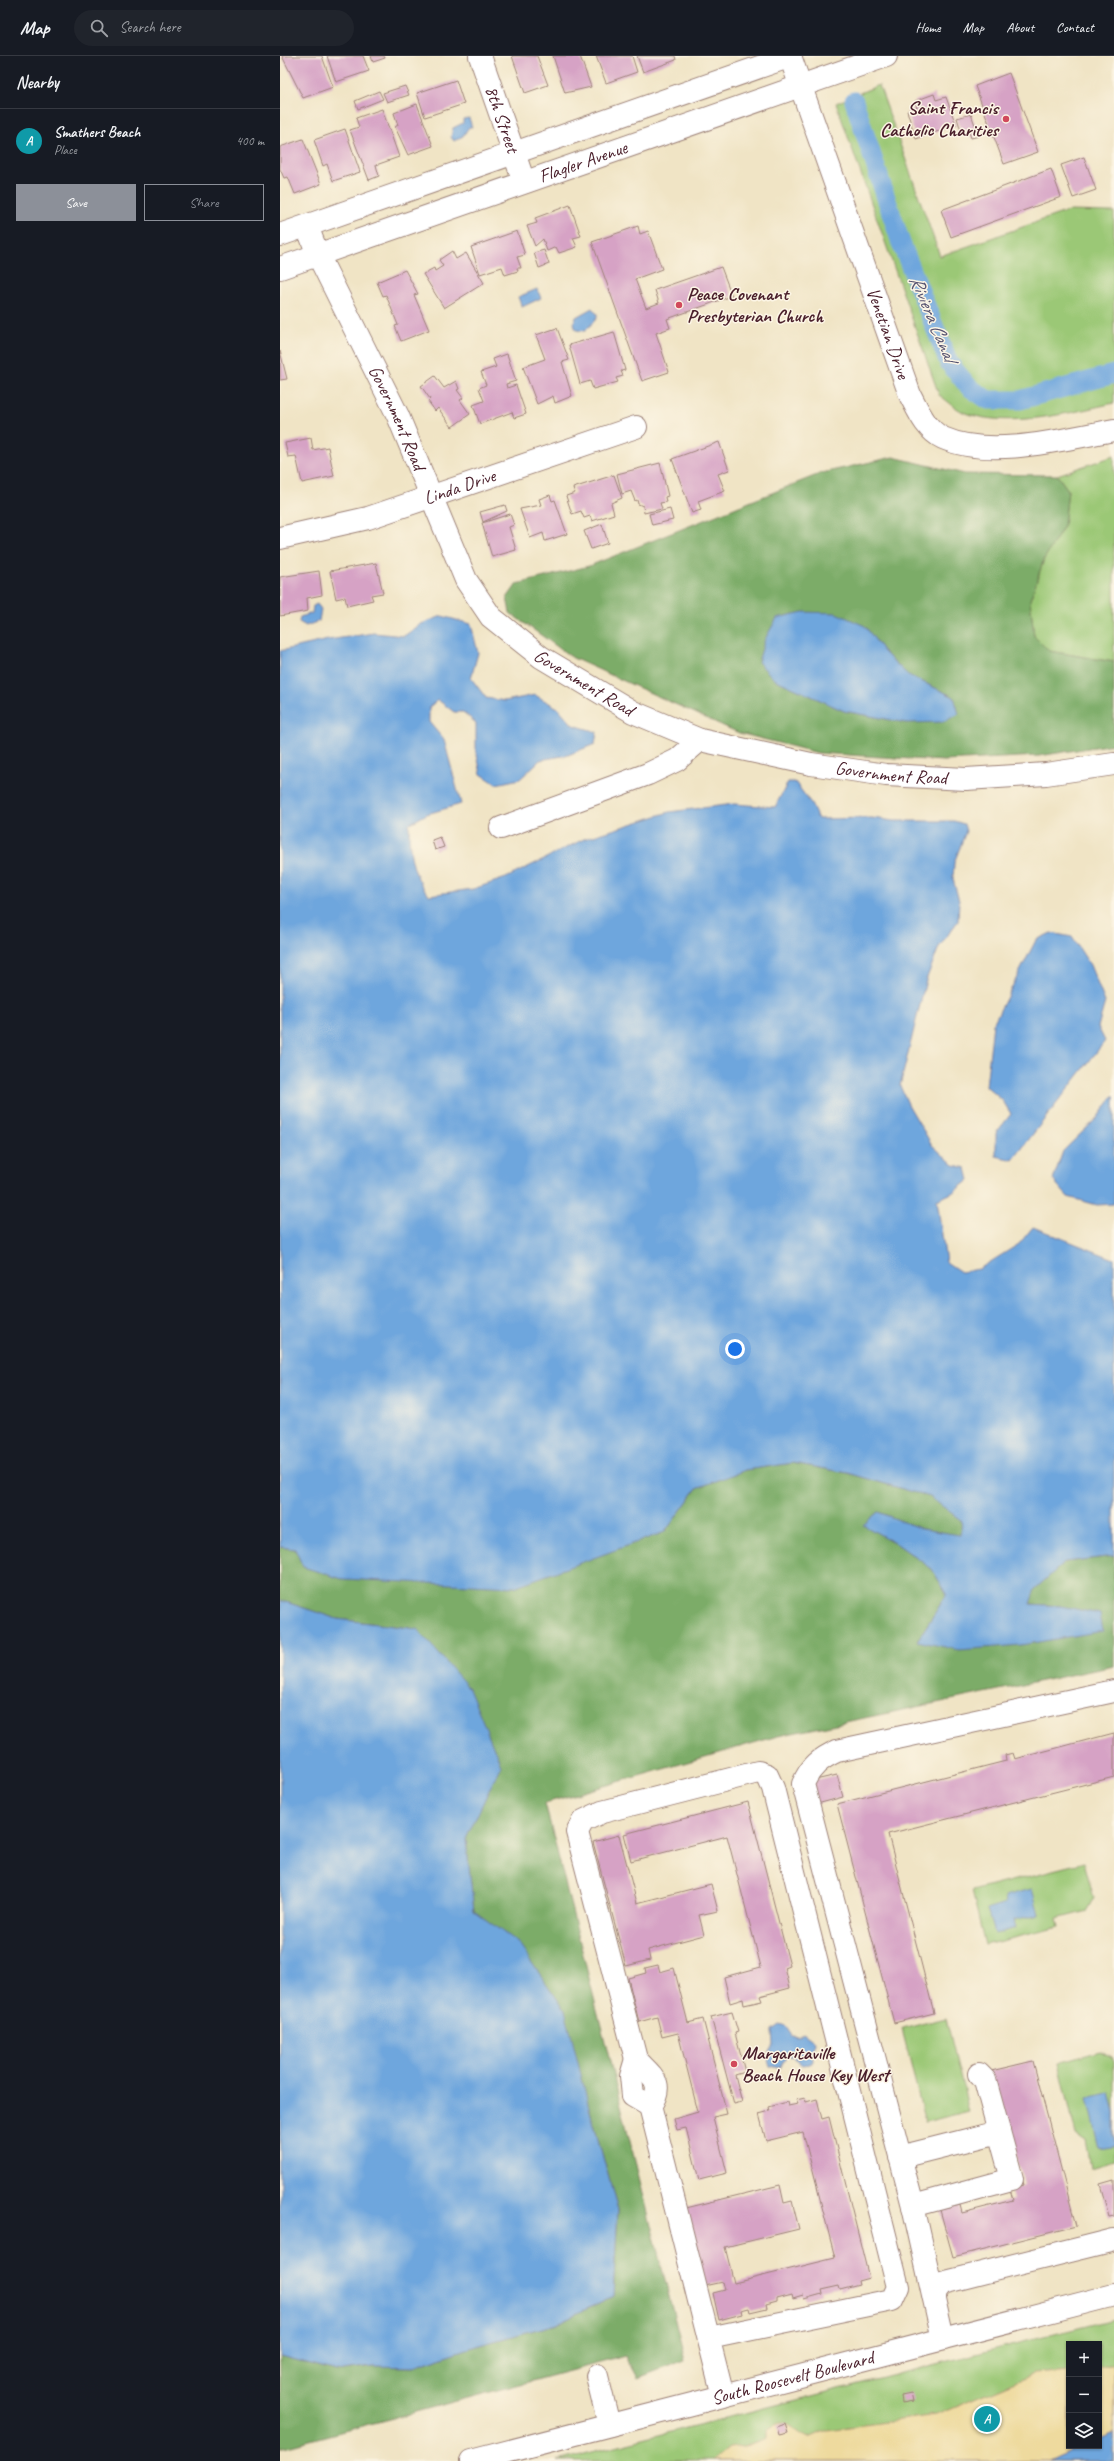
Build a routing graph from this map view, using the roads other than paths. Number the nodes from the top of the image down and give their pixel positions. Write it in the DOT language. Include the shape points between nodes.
graph roads {
  1 [pos="480,56"];
  2 [pos="790,56"];
  3 [pos="886,56"];
  4 [pos="800,86"];
  5 [pos="514,153"];
  6 [pos="524,182"];
  7 [pos="307,226"];
  8 [pos="280,235"];
  9 [pos="318,255"];
  10 [pos="280,268"];
  11 [pos="636,427"];
  12 [pos="1114,430"];
  13 [pos="431,497"];
  14 [pos="280,538"];
  15 [pos="700,740"];
  16 [pos="1114,764"];
  17 [pos="501,828"];
  18 [pos="1114,1691"];
  19 [pos="979,2074"];
  20 [pos="999,2132"];
  21 [pos="900,2157"];
  22 [pos="913,2206"];
  23 [pos="1114,2240"];
  24 [pos="933,2295"];
  25 [pos="1114,2295"];
  26 [pos="709,2338"];
  27 [pos="943,2339"];
  28 [pos="597,2376"];
  29 [pos="723,2396"];
  30 [pos="609,2425"];
  31 [pos="471,2461"];
  1 -- 5 [label="street, 8th Street"];
  2 -- 4 [label="street, Venetian Drive"];
  2 -- 5 [label="street, Flagler Avenue"];
  3 -- 4 [label="street, Flagler Avenue"];
  4 -- 6 [label="street, Flagler Avenue"];
  4 -- 12 [label="street, Venetian Drive" via="910,395 926,424 942,437 960,443 995,447 1036,445"];
  5 -- 6 [label="street, 8th Street"];
  5 -- 7 [label="street, Flagler Avenue"];
  6 -- 9 [label="street, Flagler Avenue"];
  7 -- 8 [label="street, Flagler Avenue"];
  7 -- 9 [label="street, Government Road"];
  9 -- 10 [label="street, Flagler Avenue"];
  9 -- 13 [label="street, Government Road" via="398,416"];
  11 -- 13 [label="street, Linda Drive"];
  13 -- 14 [label="street, Linda Drive" via="368,518"];
  13 -- 15 [label="street, Government Road" via="466,580 491,617 541,657 633,712"];
  15 -- 16 [label="street, Government Road" via="785,759 886,775 966,779 1046,774"];
  15 -- 17 [label="street" via="677,760 648,774"];
  18 -- 21 [label="street" via="837,1751 825,1756 808,1771 803,1784"];
  19 -- 20 [label="street" via="985,2080"];
  20 -- 21 [label="street"];
  20 -- 22 [label="street" via="1012,2180"];
  21 -- 22 [label="street"];
  22 -- 24 [label="street"];
  23 -- 24 [label="street" via="942,2283"];
  24 -- 27 [label="street"];
  25 -- 27 [label="street, South Roosevelt Boulevard"];
  26 -- 26 [label="street" via="650,2106 656,2097 654,2075 636,2059 576,1832 583,1821 602,1812 758,1772 767,1775 775,1796 898,2287 892,2300"];
  26 -- 29 [label="street"];
  27 -- 29 [label="street, South Roosevelt Boulevard"];
  28 -- 30 [label="street"];
  29 -- 30 [label="street, South Roosevelt Boulevard"];
  30 -- 31 [label="street, South Roosevelt Boulevard"];
}
